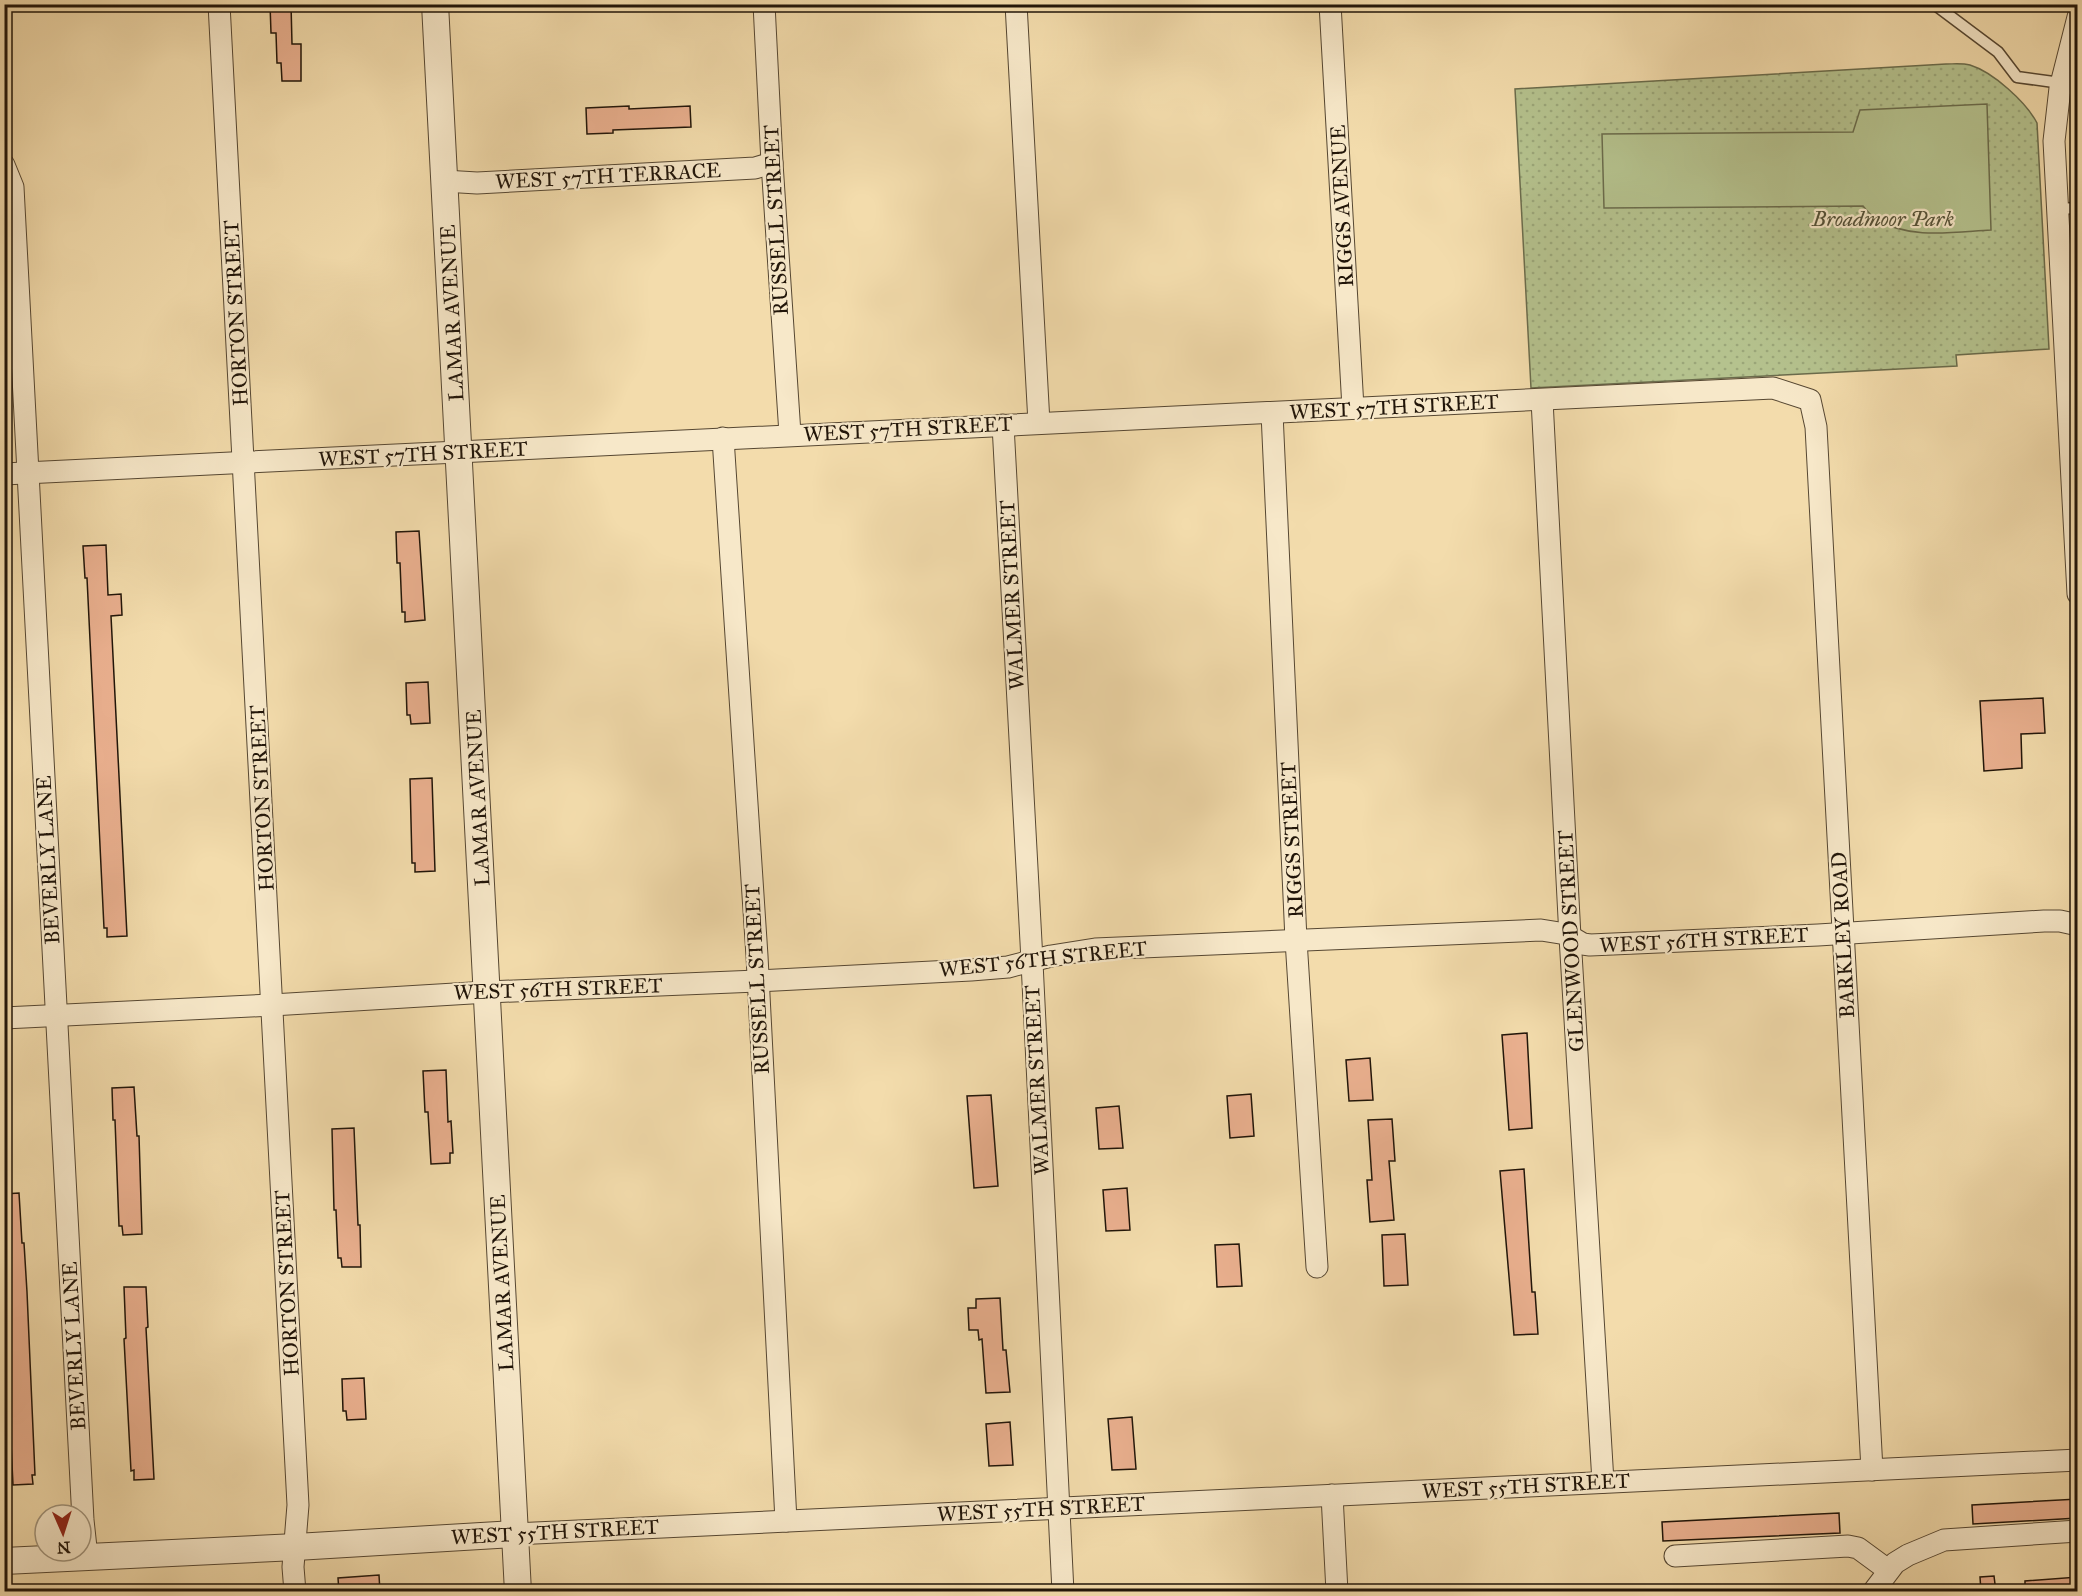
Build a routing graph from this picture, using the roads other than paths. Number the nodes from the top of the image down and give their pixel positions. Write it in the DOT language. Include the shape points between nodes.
graph roads {
  1 [pos="219,4"];
  2 [pos="435,4"];
  3 [pos="764,4"];
  4 [pos="1016,4"];
  5 [pos="1330,4"];
  6 [pos="1934,4"];
  7 [pos="2078,17"];
  8 [pos="2074,41"];
  9 [pos="2061,83"];
  10 [pos="772,163"];
  11 [pos="4,165"];
  12 [pos="444,182"];
  13 [pos="2067,208"];
  14 [pos="2069,259"];
  15 [pos="1542,400"];
  16 [pos="1810,400"];
  17 [pos="1353,408"];
  18 [pos="1272,413"];
  19 [pos="1039,423"];
  20 [pos="1003,425"];
  21 [pos="790,434"];
  22 [pos="723,438"];
  23 [pos="459,452"];
  24 [pos="244,463"];
  25 [pos="28,473"];
  26 [pos="2074,473"];
  27 [pos="4,474"];
  28 [pos="2078,594"];
  29 [pos="2078,926"];
  30 [pos="1843,933"];
  31 [pos="1570,937"];
  32 [pos="1296,940"];
  33 [pos="1031,960"];
  34 [pos="757,981"];
  35 [pos="488,992"];
  36 [pos="272,1005"];
  37 [pos="57,1015"];
  38 [pos="4,1018"];
  39 [pos="1317,1267"];
  40 [pos="2078,1460"];
  41 [pos="1872,1470"];
  42 [pos="1603,1482"];
  43 [pos="1332,1495"];
  44 [pos="82,1503"];
  45 [pos="1058,1508"];
  46 [pos="786,1521"];
  47 [pos="2078,1531"];
  48 [pos="514,1534"];
  49 [pos="296,1547"];
  50 [pos="1675,1556"];
  51 [pos="93,1557"];
  52 [pos="33,1560"];
  53 [pos="4,1561"];
  54 [pos="1888,1570"];
  55 [pos="295,1592"];
  56 [pos="518,1592"];
  57 [pos="1063,1592"];
  58 [pos="1338,1592"];
  59 [pos="1872,1592"];
  1 -- 24 [label="street, HORTON STREET"];
  2 -- 12 [label="street, LAMAR AVENUE"];
  3 -- 10 [label="street, RUSSELL STREET"];
  4 -- 19 [label="street"];
  5 -- 17 [label="street, RIGGS AVENUE"];
  6 -- 9 [label="lane" via="1998,52 2017,77"];
  7 -- 8 [label="street"];
  8 -- 9 [label="street"];
  9 -- 13 [label="street" via="2054,141"];
  10 -- 12 [label="street, WEST 57TH TERRACE" via="755,168"];
  10 -- 21 [label="street, RUSSELL STREET"];
  11 -- 25 [label="street, BEVERLY LANE" via="13,187"];
  12 -- 23 [label="street, LAMAR AVENUE"];
  13 -- 14 [label="street"];
  14 -- 26 [label="street"];
  15 -- 16 [label="street, WEST 57TH STREET" via="1773,388"];
  15 -- 17 [label="street, WEST 57TH STREET"];
  15 -- 31 [label="street, GLENWOOD STREET"];
  16 -- 30 [label="street, BARKLEY ROAD" via="1816,439"];
  17 -- 18 [label="street, WEST 57TH STREET"];
  18 -- 19 [label="street, WEST 57TH STREET"];
  18 -- 32 [label="street, RIGGS STREET"];
  19 -- 20 [label="street, WEST 57TH STREET"];
  20 -- 21 [label="street, WEST 57TH STREET"];
  20 -- 33 [label="street, WALMER STREET"];
  21 -- 22 [label="street, WEST 57TH STREET"];
  22 -- 23 [label="street, WEST 57TH STREET"];
  22 -- 34 [label="street, RUSSELL STREET"];
  23 -- 24 [label="street, WEST 57TH STREET"];
  23 -- 35 [label="street, LAMAR AVENUE"];
  24 -- 25 [label="street, WEST 57TH STREET"];
  24 -- 36 [label="street, HORTON STREET"];
  25 -- 27 [label="street, WEST 57TH STREET"];
  25 -- 37 [label="street, BEVERLY LANE"];
  26 -- 28 [label="street"];
  29 -- 30 [label="street, WEST 56TH STREET" via="2044,921"];
  30 -- 31 [label="street, WEST 56TH STREET" via="1590,945"];
  30 -- 41 [label="street, BARKLEY ROAD"];
  31 -- 32 [label="street, WEST 56TH STREET" via="1541,930"];
  31 -- 42 [label="street, GLENWOOD STREET"];
  32 -- 33 [label="street, WEST 56TH STREET" via="1095,949"];
  32 -- 39 [label="street, RIGGS STREET"];
  33 -- 34 [label="street, WEST 56TH STREET" via="1000,968"];
  33 -- 45 [label="street, WALMER STREET"];
  34 -- 35 [label="street, WEST 56TH STREET"];
  34 -- 46 [label="street, RUSSELL STREET"];
  35 -- 36 [label="street, WEST 56TH STREET"];
  35 -- 48 [label="street, LAMAR AVENUE"];
  36 -- 37 [label="street, WEST 56TH STREET"];
  36 -- 49 [label="street, HORTON STREET" via="298,1505"];
  37 -- 38 [label="street, WEST 56TH STREET"];
  37 -- 44 [label="street, BEVERLY LANE"];
  40 -- 41 [label="street, WEST 55TH STREET"];
  41 -- 42 [label="street, WEST 55TH STREET"];
  42 -- 43 [label="street, WEST 55TH STREET"];
  43 -- 45 [label="street, WEST 55TH STREET"];
  43 -- 58 [label="street"];
  45 -- 46 [label="street, WEST 55TH STREET"];
  45 -- 57 [label="street, WALMER STREET"];
  46 -- 48 [label="street, WEST 55TH STREET"];
  47 -- 54 [label="street" via="1944,1540 1908,1555"];
  48 -- 49 [label="street, WEST 55TH STREET"];
  48 -- 56 [label="street, LAMAR AVENUE"];
  49 -- 51 [label="street, WEST 55TH STREET"];
  49 -- 55 [label="street, HORTON STREET"];
  50 -- 54 [label="street" via="1853,1546"];
  52 -- 53 [label="street, WEST 55TH STREET"];
  54 -- 59 [label="street"];
}
